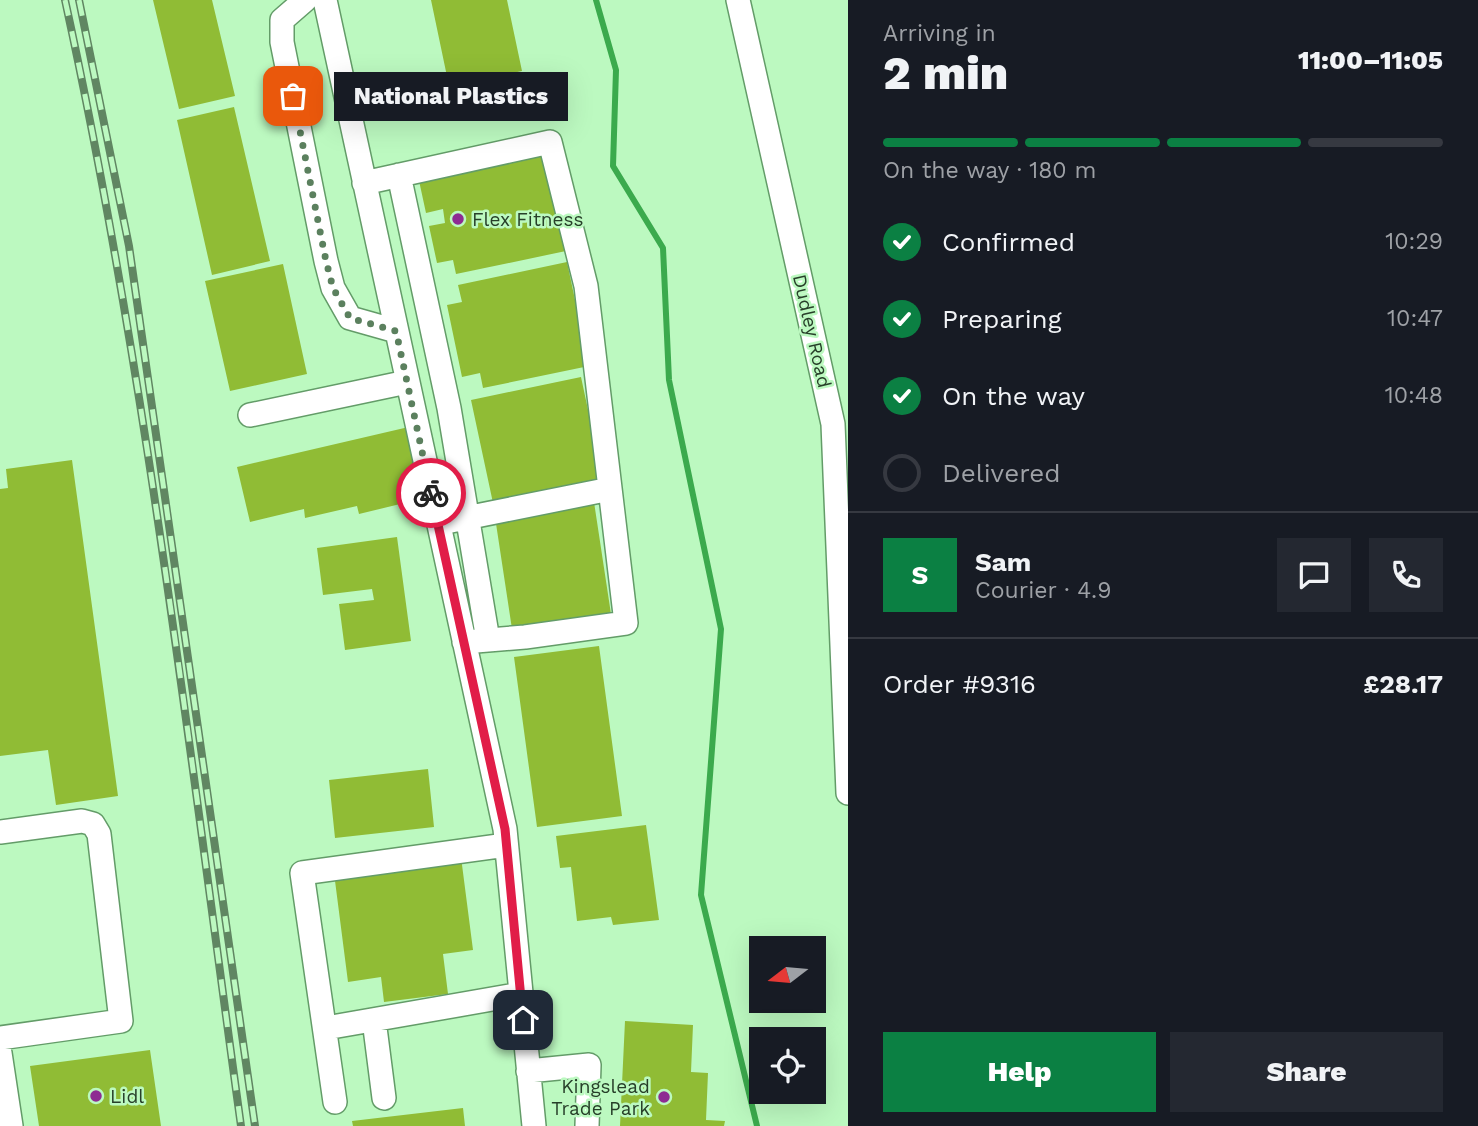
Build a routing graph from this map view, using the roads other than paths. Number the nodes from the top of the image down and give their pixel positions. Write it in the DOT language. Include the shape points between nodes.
graph roads {
  1 [pos="305,0"];
  2 [pos="325,0"];
  3 [pos="738,0"];
  4 [pos="399,175"];
  5 [pos="364,183"];
  6 [pos="396,331"];
  7 [pos="407,382"];
  8 [pos="250,415"];
  9 [pos="610,489"];
  10 [pos="466,518"];
  11 [pos="438,524"];
  12 [pos="488,640"];
  13 [pos="464,642"];
  14 [pos="848,793"];
  15 [pos="0,832"];
  16 [pos="506,845"];
  17 [pos="521,994"];
  18 [pos="374,1020"];
  19 [pos="326,1028"];
  20 [pos="0,1038"];
  21 [pos="0,1053"];
  22 [pos="528,1071"];
  23 [pos="384,1098"];
  24 [pos="335,1102"];
  25 [pos="11,1126"];
  26 [pos="534,1126"];
  27 [pos="587,1126"];
  1 -- 6 [label="street" via="282,20 282,42 333,288 350,318"];
  2 -- 5 [label="street"];
  3 -- 14 [label="street, Dudley Road" via="833,424"];
  4 -- 5 [label="street"];
  4 -- 9 [label="street" via="550,142 586,286"];
  4 -- 10 [label="street" via="449,408"];
  5 -- 6 [label="street"];
  6 -- 7 [label="street"];
  7 -- 8 [label="street"];
  7 -- 11 [label="street"];
  9 -- 10 [label="street"];
  9 -- 12 [label="street" via="626,623"];
  10 -- 11 [label="street"];
  10 -- 12 [label="street"];
  11 -- 13 [label="street"];
  12 -- 13 [label="street"];
  13 -- 16 [label="street"];
  15 -- 20 [label="street" via="82,821 93,824 99,834 121,1021"];
  16 -- 17 [label="street"];
  16 -- 19 [label="street" via="302,873"];
  17 -- 18 [label="street"];
  17 -- 22 [label="street"];
  18 -- 19 [label="street"];
  18 -- 23 [label="street"];
  19 -- 24 [label="street"];
  21 -- 25 [label="street"];
  22 -- 26 [label="street"];
  22 -- 27 [label="street" via="589,1065"];
}
